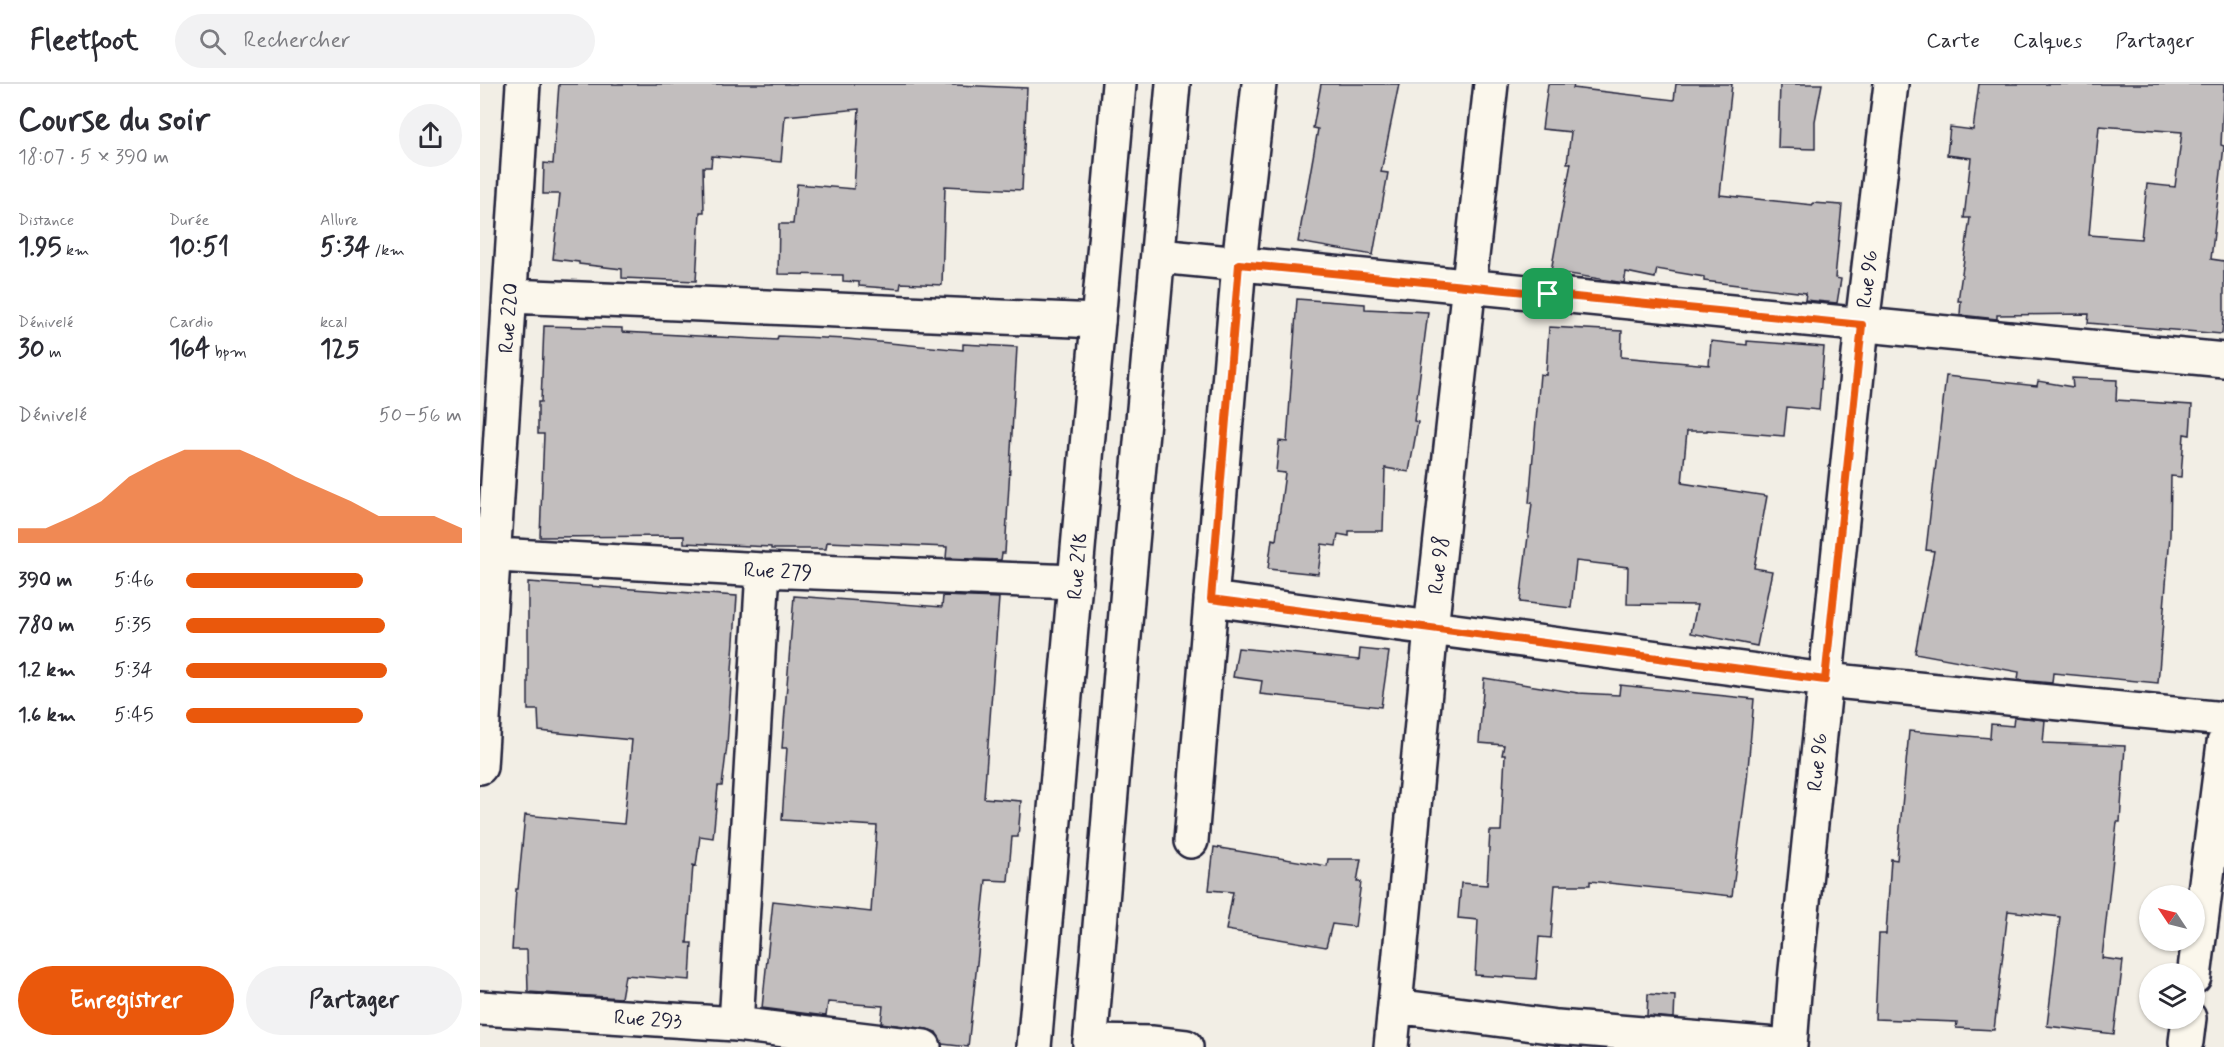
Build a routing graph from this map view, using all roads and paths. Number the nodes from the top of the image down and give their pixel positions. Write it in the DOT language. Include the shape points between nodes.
graph roads {
  1 [pos="523,84"];
  2 [pos="1119,84"];
  3 [pos="1173,84"];
  4 [pos="1259,84"];
  5 [pos="1491,84"];
  6 [pos="1891,84"];
  7 [pos="1159,256"];
  8 [pos="1239,264"];
  9 [pos="1469,287"];
  10 [pos="510,296"];
  11 [pos="1098,321"];
  12 [pos="1862,325"];
  13 [pos="2224,360"];
  14 [pos="487,554"];
  15 [pos="763,570"];
  16 [pos="1076,582"];
  17 [pos="1211,599"];
  18 [pos="1431,629"];
  19 [pos="1825,680"];
  20 [pos="2224,719"];
  21 [pos="2224,743"];
  22 [pos="480,767"];
  23 [pos="1191,841"];
  24 [pos="2196,963"];
  25 [pos="1395,1006"];
  26 [pos="480,1008"];
  27 [pos="736,1024"];
  28 [pos="1084,1045"];
  29 [pos="924,1047"];
  30 [pos="1034,1047"];
  31 [pos="1186,1047"];
  32 [pos="1391,1047"];
  33 [pos="1795,1047"];
  1 -- 10 [label="main road, Rue 220"];
  2 -- 11 [label="main road, Rue 218"];
  3 -- 7 [label="main road"];
  4 -- 8 [label="main road"];
  5 -- 9 [label="main road, Rue 98"];
  6 -- 12 [label="main road, Rue 96"];
  7 -- 8 [label="main road"];
  7 -- 28 [label="main road"];
  8 -- 9 [label="main road"];
  8 -- 17 [label="main road"];
  9 -- 12 [label="main road"];
  9 -- 18 [label="main road, Rue 98"];
  10 -- 11 [label="main road"];
  10 -- 14 [label="main road, Rue 220"];
  11 -- 16 [label="main road, Rue 218"];
  12 -- 13 [label="main road"];
  12 -- 19 [label="main road, Rue 96"];
  14 -- 15 [label="main road, Rue 279"];
  14 -- 22 [label="main road, Rue 220"];
  15 -- 16 [label="main road, Rue 279"];
  15 -- 27 [label="main road"];
  16 -- 30 [label="main road, Rue 218"];
  17 -- 18 [label="main road"];
  17 -- 23 [label="main road"];
  18 -- 19 [label="main road"];
  18 -- 25 [label="main road, Rue 98"];
  19 -- 20 [label="main road"];
  19 -- 33 [label="main road, Rue 96" via="1795,980"];
  21 -- 24 [label="main road"];
  25 -- 32 [label="main road, Rue 98"];
  25 -- 33 [label="main road, Rue 96" via="1557,1027"];
  26 -- 27 [label="main road, Rue 293"];
  27 -- 29 [label="main road, Rue 293"];
  28 -- 31 [label="main road" via="1151,1043"];
}
